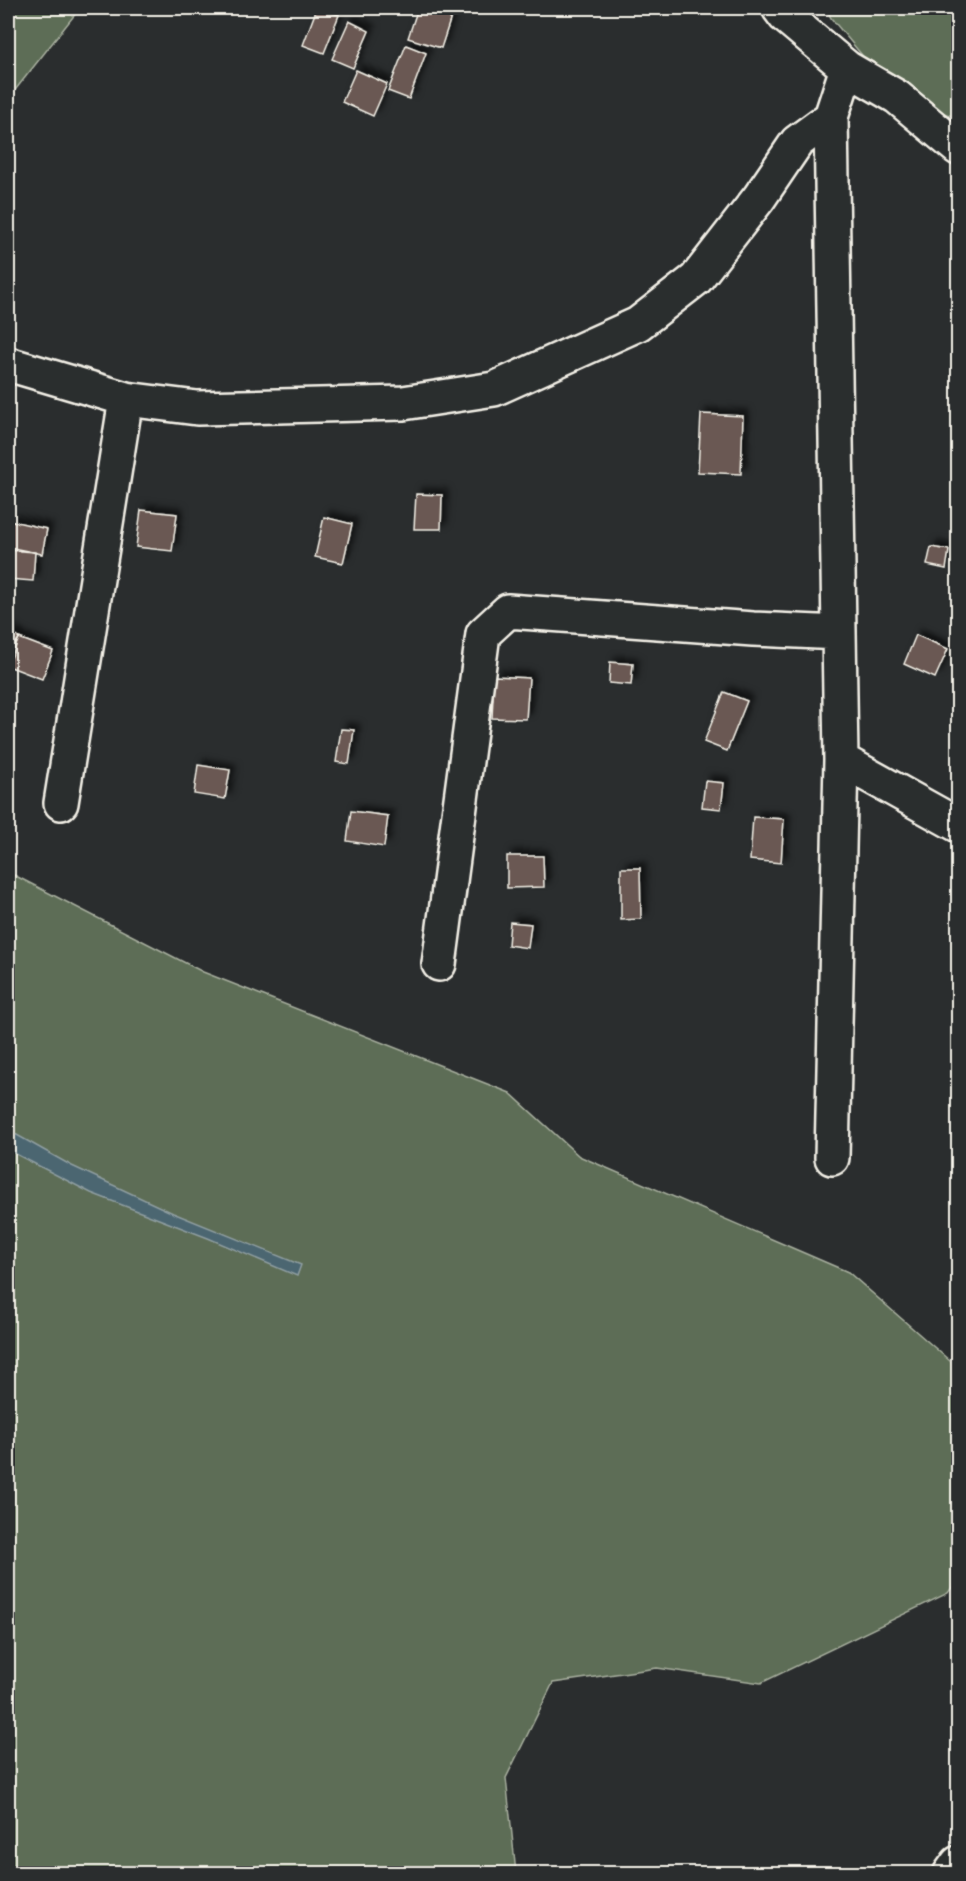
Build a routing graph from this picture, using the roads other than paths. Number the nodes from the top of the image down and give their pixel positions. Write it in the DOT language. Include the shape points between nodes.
graph roads {
  1 [pos="779,8"];
  2 [pos="848,68"];
  3 [pos="831,117"];
  4 [pos="958,148"];
  5 [pos="8,364"];
  6 [pos="126,399"];
  7 [pos="839,633"];
  8 [pos="841,760"];
  9 [pos="61,803"];
  10 [pos="958,825"];
  11 [pos="439,964"];
  12 [pos="832,1158"];
  13 [pos="958,1863"];
  14 [pos="950,1874"];
  1 -- 2 [label="street"];
  2 -- 3 [label="street"];
  2 -- 4 [label="street" via="897,97"];
  3 -- 6 [label="street" via="797,142 696,279 638,324 494,389 380,404 197,408"];
  3 -- 7 [label="street"];
  5 -- 6 [label="street"];
  6 -- 9 [label="street"];
  7 -- 8 [label="street"];
  7 -- 11 [label="street" via="507,611 483,634"];
  8 -- 10 [label="street"];
  8 -- 12 [label="street"];
  13 -- 14 [label="street"];
}
